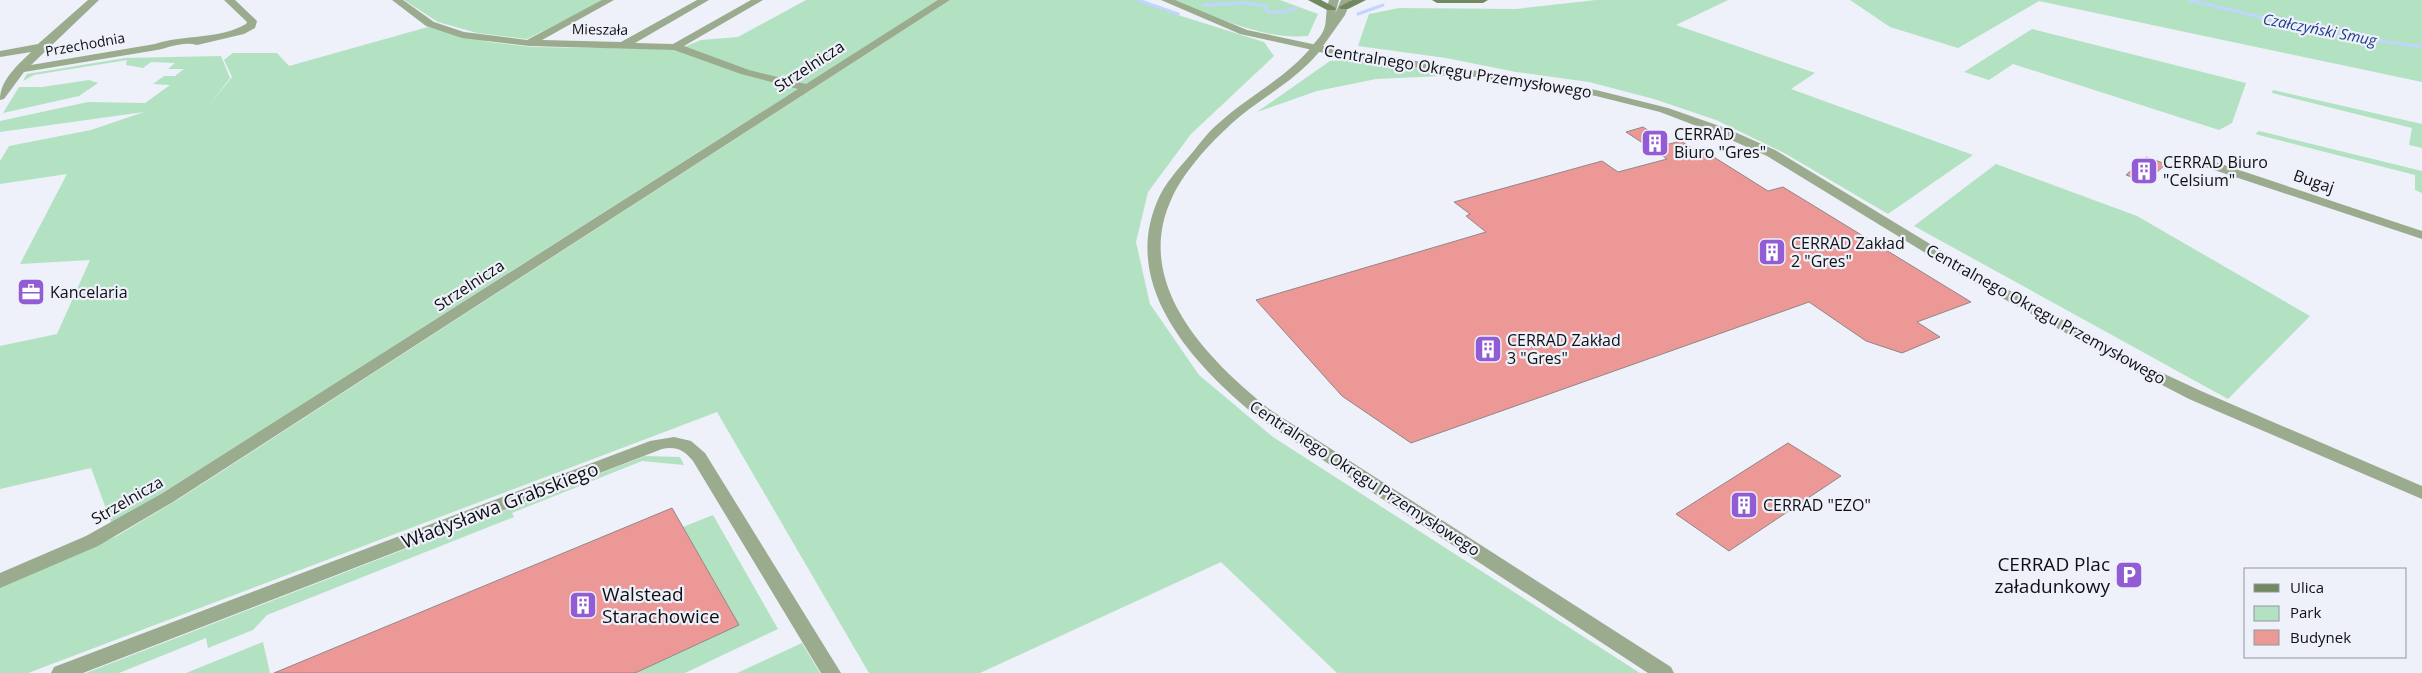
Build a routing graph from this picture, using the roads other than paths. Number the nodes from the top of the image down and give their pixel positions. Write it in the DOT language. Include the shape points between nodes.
graph roads {
  1 [pos="94,0"];
  2 [pos="229,0"];
  3 [pos="396,0"];
  4 [pos="609,0"];
  5 [pos="704,0"];
  6 [pos="758,0"];
  7 [pos="946,0"];
  8 [pos="1166,0"];
  9 [pos="1312,0"];
  10 [pos="1360,0"];
  11 [pos="1437,0"];
  12 [pos="1483,0"];
  13 [pos="1345,3"];
  14 [pos="1332,4"];
  15 [pos="1330,28"];
  16 [pos="529,43"];
  17 [pos="624,45"];
  18 [pos="675,46"];
  19 [pos="42,47"];
  20 [pos="1317,48"];
  21 [pos="0,54"];
  22 [pos="18,70"];
  23 [pos="807,88"];
  24 [pos="0,97"];
  25 [pos="2194,159"];
  26 [pos="2422,235"];
  27 [pos="2422,493"];
  28 [pos="0,581"];
  29 [pos="61,673"];
  30 [pos="831,673"];
  31 [pos="1664,673"];
  1 -- 19 [label="street"];
  2 -- 22 [label="street, Przechodnia" via="252,21 251,26 240,32 171,47"];
  3 -- 16 [label="street, Mieszała" via="419,18 448,32 487,40"];
  4 -- 16 [label="street"];
  5 -- 17 [label="street"];
  6 -- 18 [label="street"];
  7 -- 23 [label="street, Strzelnicza"];
  8 -- 20 [label="street" via="1244,32"];
  9 -- 14 [label="main road"];
  10 -- 13 [label="main road"];
  11 -- 12 [label="main road"];
  13 -- 15 [label="street" via="1339,19"];
  14 -- 15 [label="street"];
  15 -- 20 [label="street"];
  16 -- 17 [label="street, Mieszała"];
  17 -- 18 [label="street, Mieszała"];
  18 -- 23 [label="street, Mieszała" via="745,72"];
  19 -- 21 [label="street"];
  19 -- 22 [label="street"];
  20 -- 27 [label="street, Centralnego Okręgu Przemysłowego" via="1596,93 1664,110 1724,132 1771,154 1978,279 2138,367"];
  20 -- 31 [label="street, Centralnego Okręgu Przemysłowego" via="1219,129 1182,172 1163,201 1154,231 1155,263 1163,291 1180,327 1222,379 1266,415"];
  22 -- 24 [label="street"];
  23 -- 28 [label="street, Strzelnicza" via="167,498 92,540"];
  25 -- 26 [label="street, Bugaj"];
  29 -- 30 [label="street, Władysława Grabskiego" via="656,445 672,442 687,445 700,457"];
}
